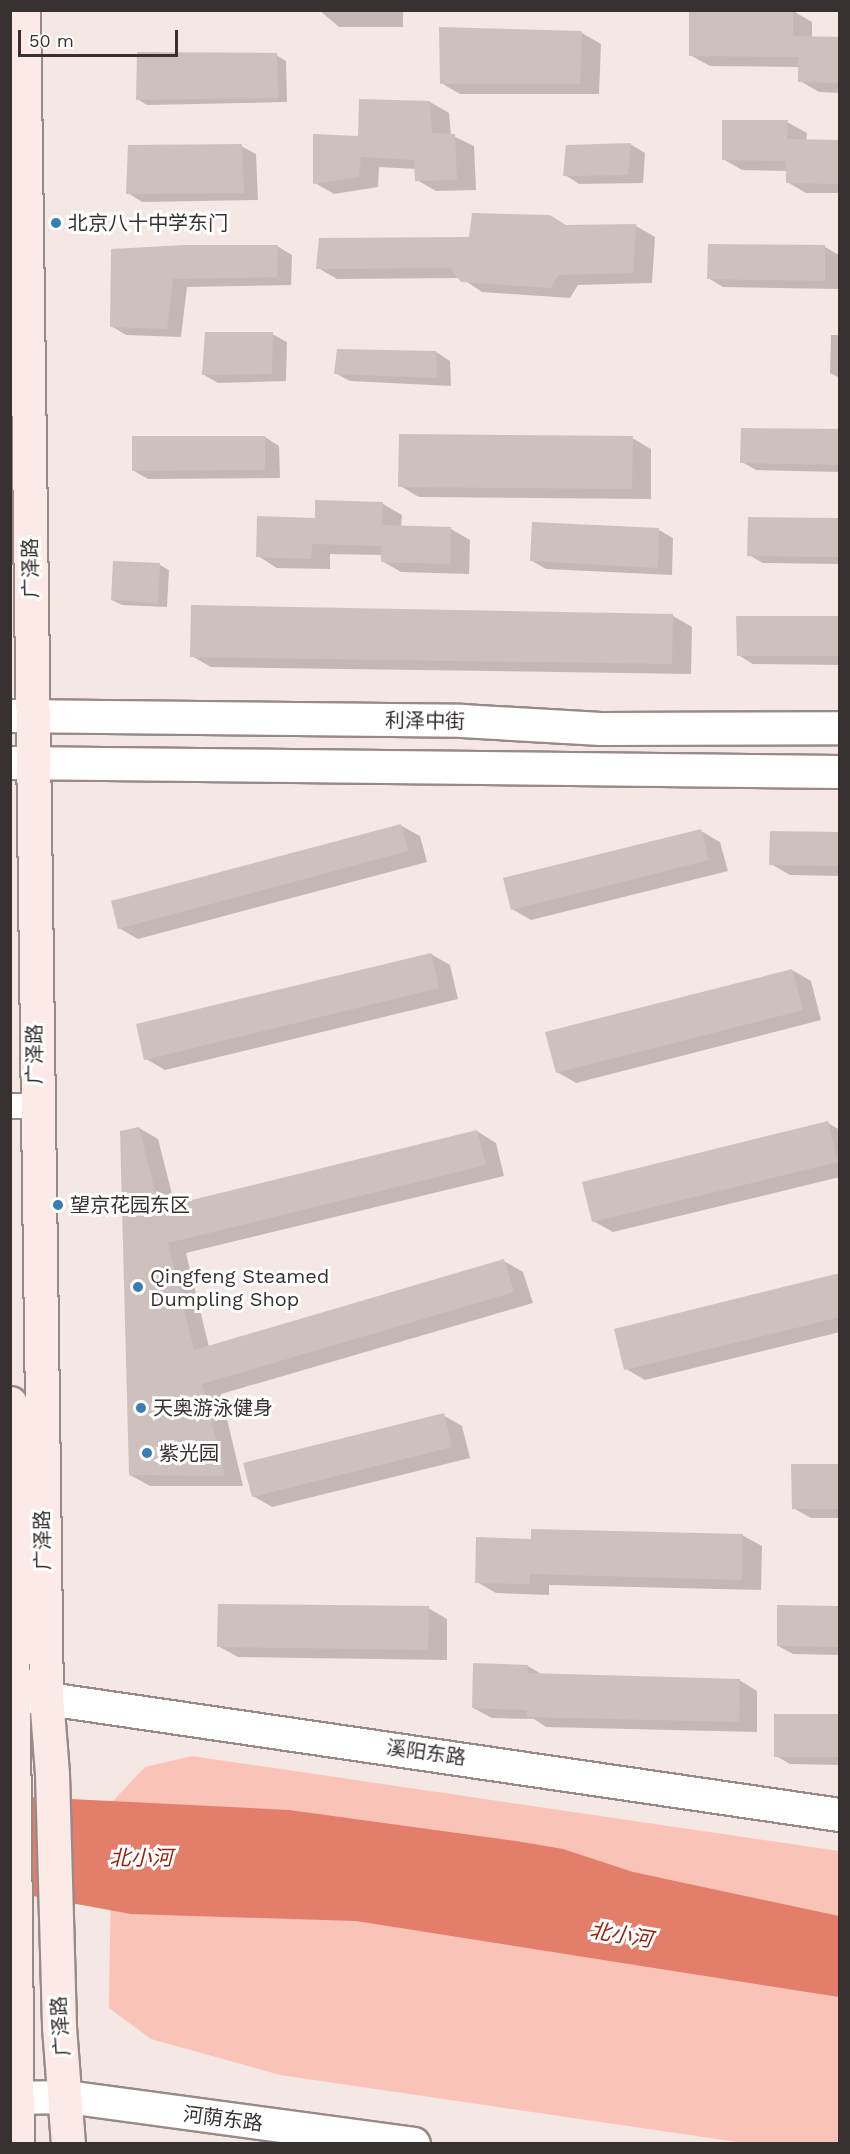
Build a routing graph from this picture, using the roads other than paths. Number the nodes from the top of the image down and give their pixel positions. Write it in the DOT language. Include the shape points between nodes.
graph roads {
  1 [pos="23,10"];
  2 [pos="22,716"];
  3 [pos="840,728"];
  4 [pos="22,763"];
  5 [pos="840,772"];
  6 [pos="23,1106"];
  7 [pos="10,1403"];
  8 [pos="11,1694"];
  9 [pos="46,1697"];
  10 [pos="840,1815"];
  11 [pos="13,2084"];
  12 [pos="67,2097"];
  13 [pos="16,2144"];
  14 [pos="68,2144"];
  15 [pos="414,2144"];
  1 -- 2 [label="main road, 广泽路"];
  2 -- 3 [label="street, 利泽中街" via="462,721 601,729"];
  2 -- 4 [label="main road, 广泽路"];
  4 -- 5 [label="street"];
  4 -- 6 [label="main road, 广泽路"];
  6 -- 9 [label="main road, 广泽路"];
  7 -- 8 [label="main road, 广泽路"];
  8 -- 9 [label="street, 溪阳东路"];
  8 -- 11 [label="main road, 广泽路"];
  9 -- 10 [label="street, 溪阳东路"];
  9 -- 12 [label="main road, 广泽路" via="59,2027"];
  11 -- 12 [label="street"];
  11 -- 13 [label="main road, 广泽路"];
  12 -- 14 [label="main road, 广泽路"];
  12 -- 15 [label="street, 河荫东路"];
}
